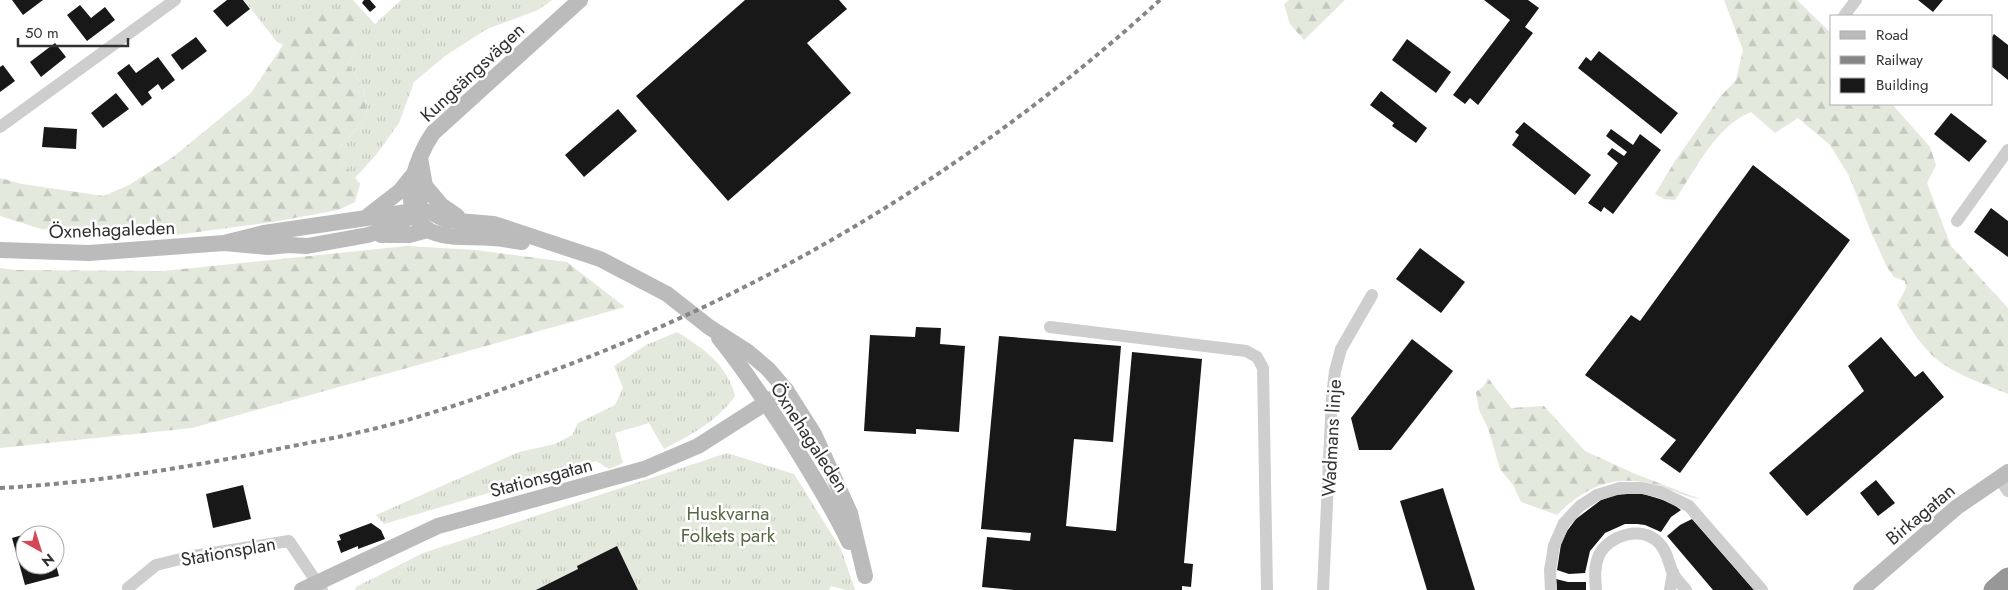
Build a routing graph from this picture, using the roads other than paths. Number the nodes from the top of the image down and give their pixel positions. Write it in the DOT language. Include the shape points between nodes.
graph roads {
  1 [pos="174,0"];
  2 [pos="580,0"];
  3 [pos="1856,0"];
  4 [pos="1845,15"];
  5 [pos="0,127"];
  6 [pos="2008,150"];
  7 [pos="419,180"];
  8 [pos="414,211"];
  9 [pos="364,217"];
  10 [pos="468,220"];
  11 [pos="1957,221"];
  12 [pos="428,230"];
  13 [pos="368,234"];
  14 [pos="224,243"];
  15 [pos="0,250"];
  16 [pos="579,252"];
  17 [pos="1372,295"];
  18 [pos="1050,326"];
  19 [pos="709,327"];
  20 [pos="786,390"];
  21 [pos="767,404"];
  22 [pos="2005,480"];
  23 [pos="1673,572"];
  24 [pos="2008,578"];
  25 [pos="868,583"];
  26 [pos="319,586"];
  27 [pos="126,589"];
  28 [pos="302,590"];
  29 [pos="1267,590"];
  30 [pos="1323,590"];
  31 [pos="1551,590"];
  32 [pos="1596,590"];
  33 [pos="1670,590"];
  34 [pos="1686,590"];
  35 [pos="1762,590"];
  36 [pos="1860,590"];
  37 [pos="1994,590"];
  1 -- 5 [label="street"];
  2 -- 7 [label="street, Kungsängsvägen" via="433,133 420,158"];
  3 -- 4 [label="street"];
  6 -- 11 [label="street"];
  7 -- 8 [label="street, Kungsängsvägen" via="422,196"];
  7 -- 9 [label="street, Kungsängsvägen"];
  7 -- 10 [label="street" via="441,205"];
  8 -- 9 [label="street, Öxnehagaleden"];
  8 -- 10 [label="street, Öxnehagaleden" via="432,213 446,220"];
  8 -- 12 [label="street"];
  8 -- 13 [label="street, Öxnehagaleden" via="402,224"];
  9 -- 14 [label="street, Öxnehagaleden" via="264,233"];
  10 -- 16 [label="street, Öxnehagaleden" via="494,224"];
  12 -- 13 [label="street, Öxnehagaleden" via="409,235"];
  12 -- 16 [label="street, Öxnehagaleden" via="444,236 494,238"];
  13 -- 14 [label="street, Öxnehagaleden" via="307,246"];
  14 -- 15 [label="street, Öxnehagaleden" via="89,253"];
  16 -- 19 [label="street, Öxnehagaleden" via="617,267 666,294"];
  17 -- 30 [label="street, Wadmans linje" via="1341,349 1334,371"];
  18 -- 29 [label="street" via="1246,351 1257,357 1264,368"];
  19 -- 20 [label="street, Öxnehagaleden" via="748,352"];
  19 -- 21 [label="street, Öxnehagaleden"];
  20 -- 21 [label="street, Stationsgatan"];
  20 -- 25 [label="street, Öxnehagaleden" via="814,434 834,475 850,513"];
  21 -- 25 [label="street, Öxnehagaleden" via="838,518"];
  21 -- 26 [label="street, Stationsgatan" via="675,457 644,469 438,526"];
  22 -- 36 [label="street, Birkagatan" via="1957,507"];
  23 -- 32 [label="street" via="1658,542 1646,535 1617,537 1600,554 1596,566"];
  23 -- 33 [label="street"];
  23 -- 34 [label="street"];
  24 -- 37 [label="highway"];
  26 -- 27 [label="street, Stationsplan" via="289,541 156,565"];
  26 -- 28 [label="street, Stationsgatan"];
  31 -- 35 [label="street" via="1554,546 1564,523 1580,506 1597,495 1620,488 1642,488 1660,492 1689,506"];
}
